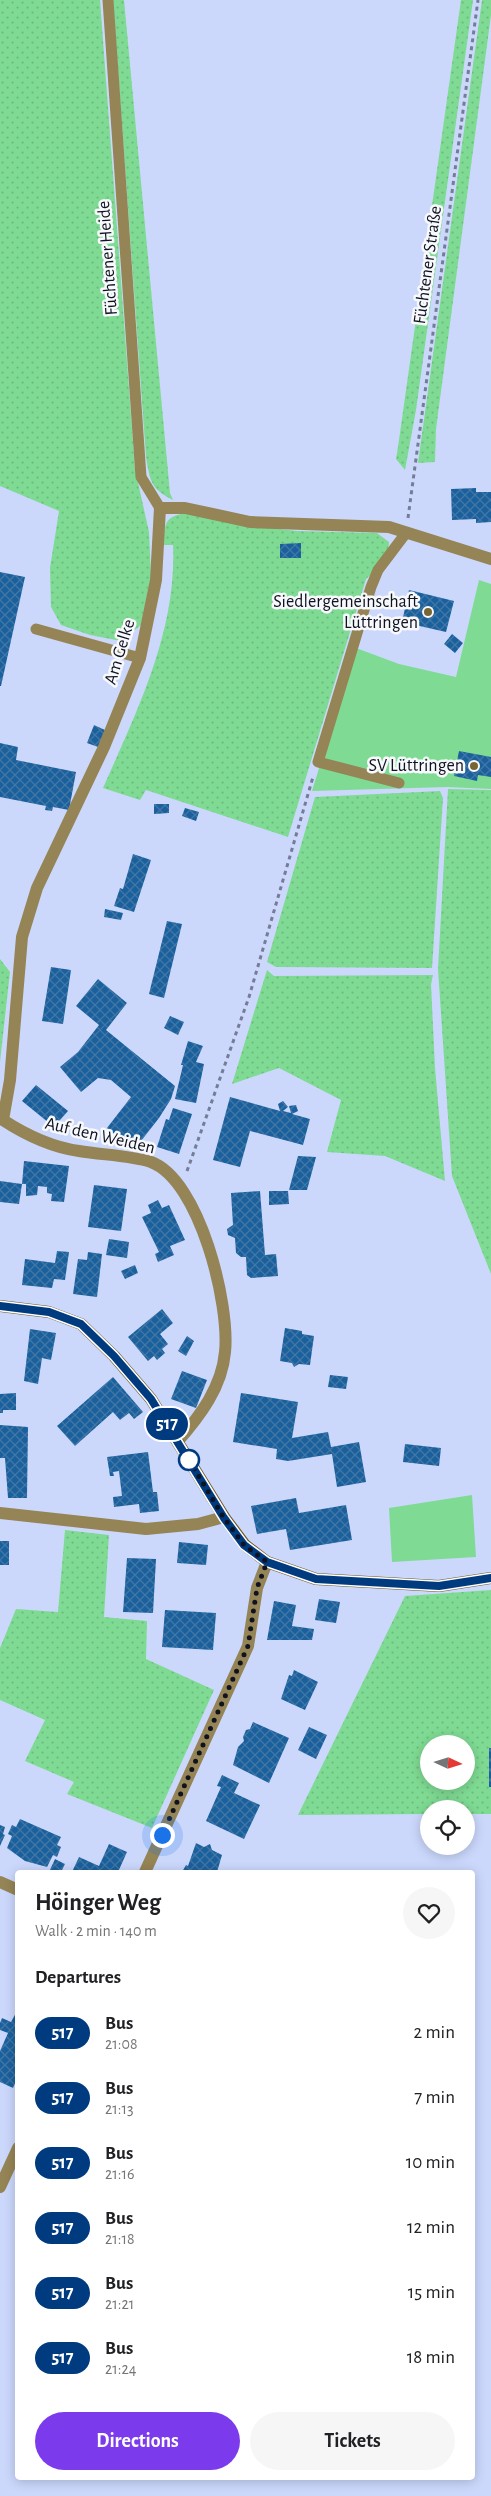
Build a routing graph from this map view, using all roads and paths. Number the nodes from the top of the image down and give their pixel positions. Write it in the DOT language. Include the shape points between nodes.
graph roads {
  1 [pos="108,0"];
  2 [pos="478,0"];
  3 [pos="160,508"];
  4 [pos="406,533"];
  5 [pos="491,559"];
  6 [pos="36,629"];
  7 [pos="140,658"];
  8 [pos="318,762"];
  9 [pos="398,783"];
  10 [pos="1,1120"];
  11 [pos="181,1188"];
  12 [pos="0,1306"];
  13 [pos="178,1441"];
  14 [pos="0,1513"];
  15 [pos="224,1518"];
  16 [pos="267,1562"];
  17 [pos="491,1578"];
  18 [pos="146,1870"];
  19 [pos="0,1882"];
  20 [pos="15,1889"];
  21 [pos="15,2154"];
  22 [pos="0,2187"];
  1 -- 3 [label="lane, Füchtener Heide" via="140,476"];
  2 -- 4 [label="path, Füchtener Straße"];
  3 -- 4 [label="street" via="185,508 250,522 366,525 389,527"];
  3 -- 7 [label="street, Am Gelke" via="156,580"];
  4 -- 5 [label="street"];
  4 -- 8 [label="lane" via="378,570 371,587"];
  6 -- 7 [label="lane"];
  7 -- 10 [label="street, Am Gelke" via="104,747 37,888 22,937 10,1080"];
  8 -- 9 [label="lane"];
  8 -- 11 [label="path" via="249,997"];
  10 -- 11 [label="street, Auf den Weiden" via="27,1136 76,1151 151,1162 168,1173"];
  11 -- 13 [label="street, Auf den Weiden" via="212,1253 223,1301 225,1352 217,1386 197,1420"];
  12 -- 13 [label="street" via="49,1312 81,1324 151,1399"];
  13 -- 15 [label="street"];
  14 -- 15 [label="street" via="146,1529"];
  15 -- 16 [label="street" via="244,1545"];
  16 -- 17 [label="street" via="316,1579 439,1586"];
  16 -- 18 [label="street" via="257,1588 248,1646"];
  19 -- 20 [label="street"];
  21 -- 22 [label="street"];
}
